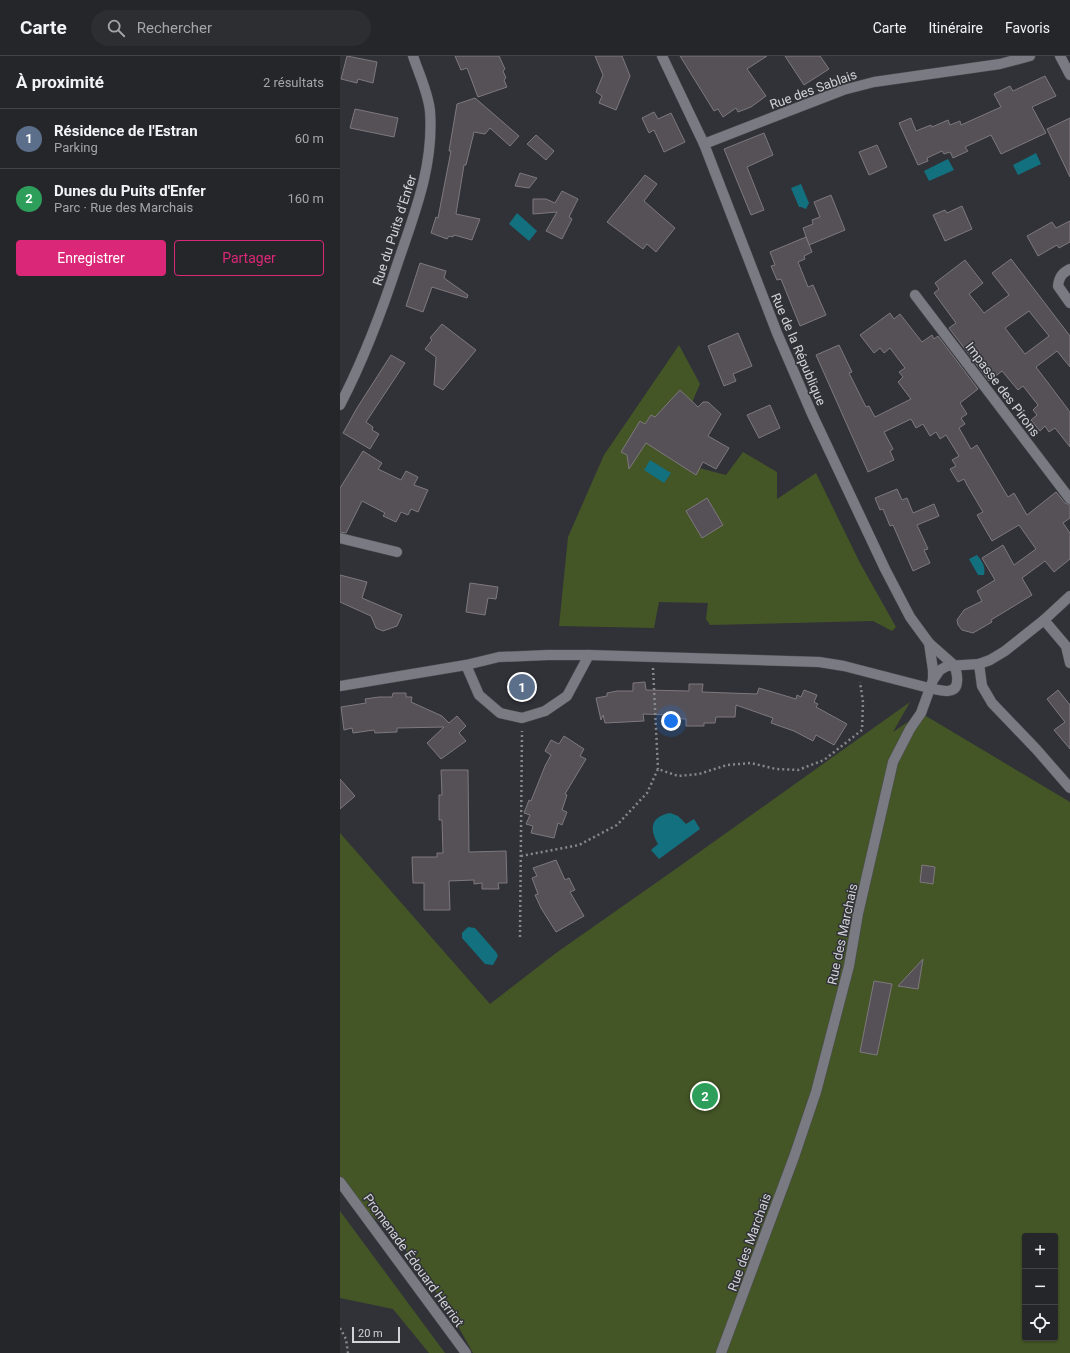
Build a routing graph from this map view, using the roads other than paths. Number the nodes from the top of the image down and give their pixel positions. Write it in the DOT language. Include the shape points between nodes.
graph roads {
  1 [pos="412,56"];
  2 [pos="662,56"];
  3 [pos="1030,56"];
  4 [pos="1060,56"];
  5 [pos="1070,75"];
  6 [pos="704,144"];
  7 [pos="1070,269"];
  8 [pos="915,295"];
  9 [pos="1070,303"];
  10 [pos="340,405"];
  11 [pos="1070,499"];
  12 [pos="340,538"];
  13 [pos="397,552"];
  14 [pos="1070,596"];
  15 [pos="1044,620"];
  16 [pos="930,643"];
  17 [pos="589,655"];
  18 [pos="1070,663"];
  19 [pos="979,664"];
  20 [pos="466,665"];
  21 [pos="955,666"];
  22 [pos="931,684"];
  23 [pos="340,686"];
  24 [pos="1070,788"];
  25 [pos="340,1182"];
  26 [pos="466,1353"];
  27 [pos="721,1353"];
  1 -- 10 [label="street, Rue du Puits d'Enfer" via="430,110 427,171 378,322"];
  2 -- 6 [label="street, Rue de la République"];
  3 -- 6 [label="street, Rue des Sablais" via="1000,64 874,82 842,90"];
  4 -- 5 [label="street"];
  6 -- 16 [label="street, Rue de la République" via="777,333 812,414 910,617"];
  7 -- 9 [label="street" via="1059,278 1058,286"];
  8 -- 11 [label="street, Impasse des Pirons"];
  12 -- 13 [label="street"];
  14 -- 15 [label="street, Rue des Marchais"];
  15 -- 18 [label="street" via="1066,646"];
  15 -- 19 [label="street, Rue des Marchais" via="1005,651"];
  16 -- 21 [label="street, Rue de la République"];
  16 -- 22 [label="street"];
  17 -- 20 [label="street" via="499,657"];
  17 -- 20 [label="street" via="567,696 545,711 522,718 500,713 479,695"];
  17 -- 22 [label="street" via="819,662"];
  19 -- 21 [label="street, Rue des Marchais"];
  19 -- 24 [label="street" via="982,686 992,704 1038,750"];
  20 -- 23 [label="street"];
  21 -- 22 [label="street, Rue des Marchais" via="947,666 940,670"];
  21 -- 22 [label="street" via="955,688 941,691"];
  22 -- 27 [label="street, Rue des Marchais" via="921,713 893,762 858,914 849,966 816,1092"];
  25 -- 26 [label="street, Promenade Édouard Herriot"];
}
